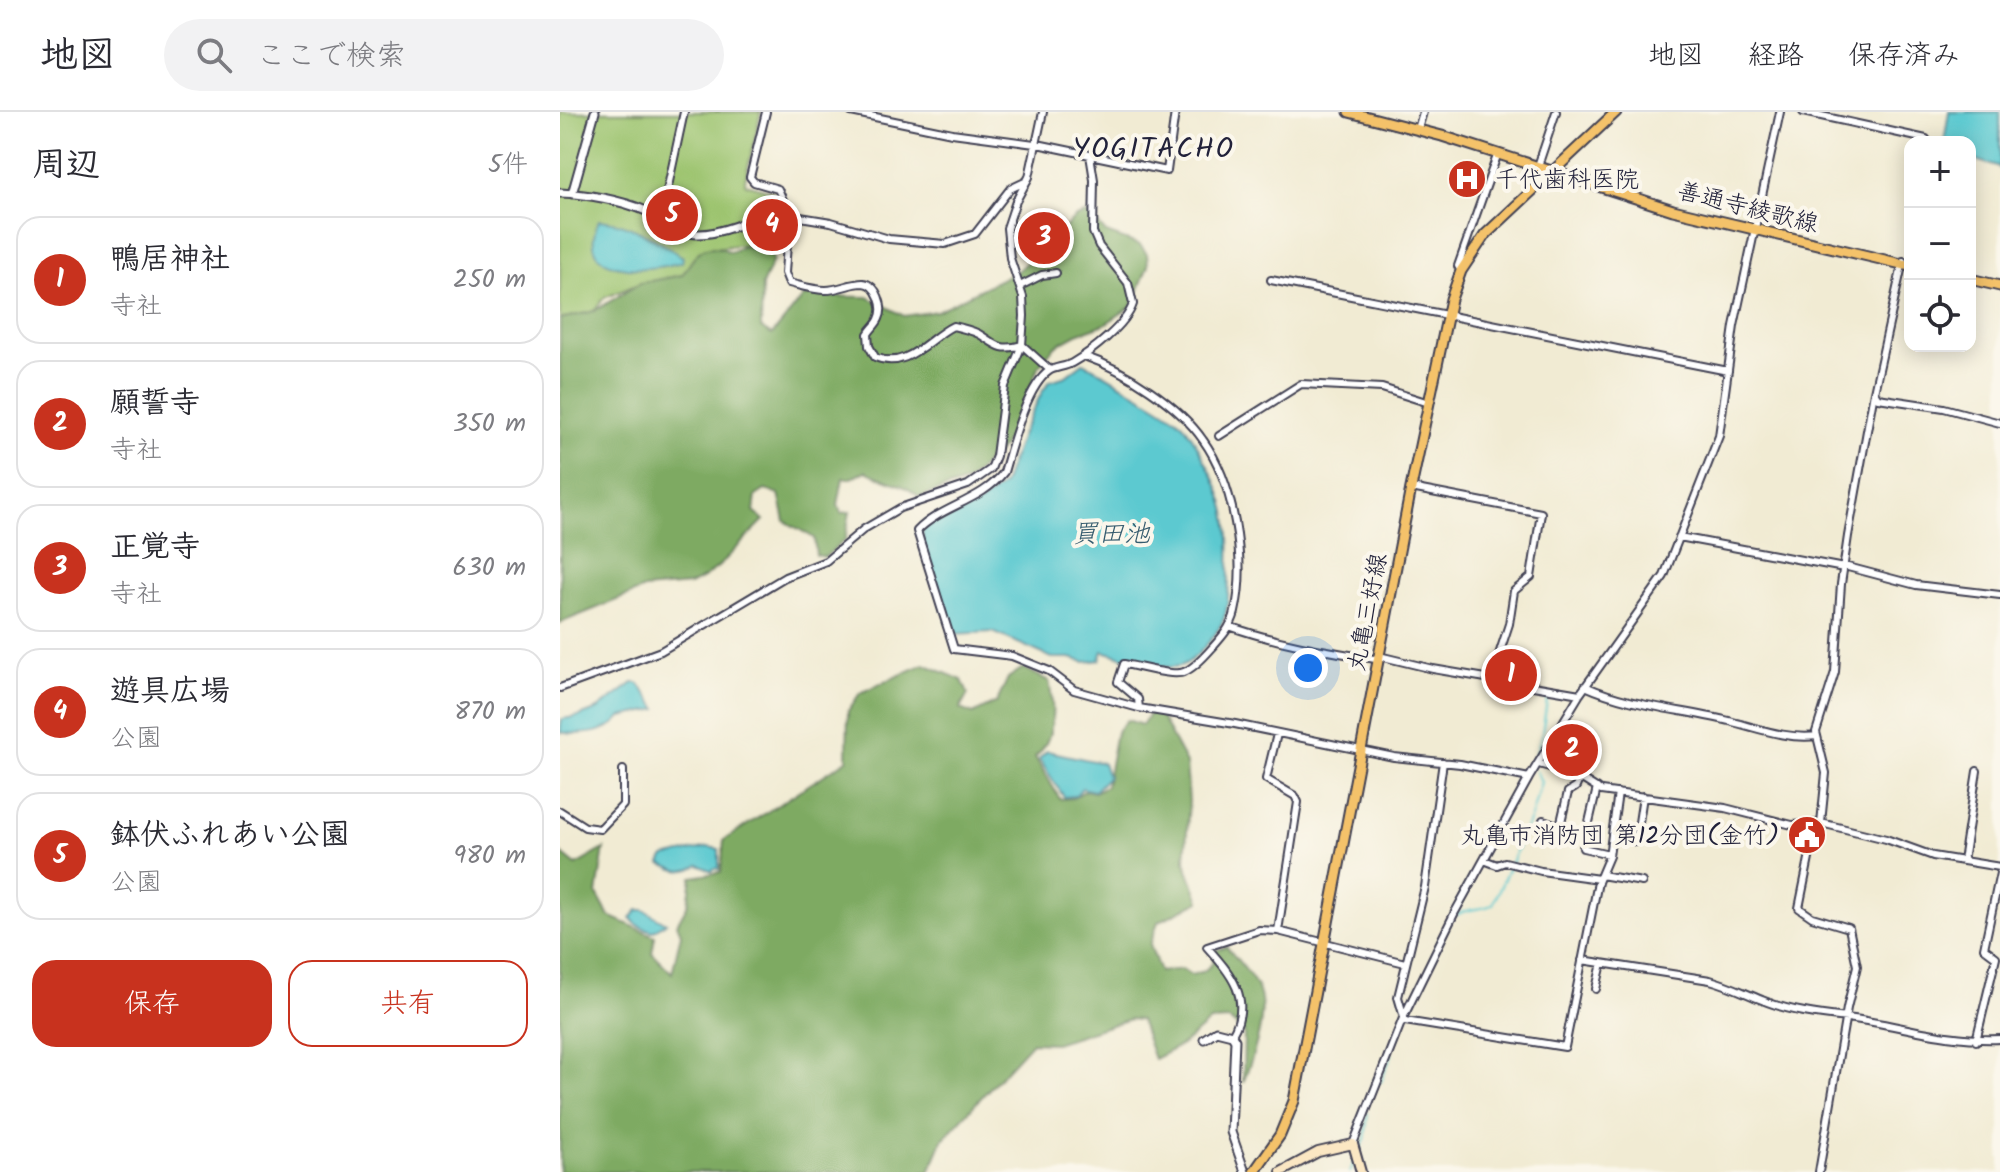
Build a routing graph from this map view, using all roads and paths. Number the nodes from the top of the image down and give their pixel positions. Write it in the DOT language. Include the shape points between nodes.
graph roads {
  1 [pos="595,112"];
  2 [pos="684,112"];
  3 [pos="766,112"];
  4 [pos="851,112"];
  5 [pos="1043,112"];
  6 [pos="1175,112"];
  7 [pos="1349,112"];
  8 [pos="1423,112"];
  9 [pos="1556,112"];
  10 [pos="1616,112"];
  11 [pos="1780,112"];
  12 [pos="1803,112"];
  13 [pos="1418,129"];
  14 [pos="1912,136"];
  15 [pos="1036,146"];
  16 [pos="1498,153"];
  17 [pos="1090,155"];
  18 [pos="1538,166"];
  19 [pos="1553,171"];
  20 [pos="1027,181"];
  21 [pos="560,193"];
  22 [pos="572,194"];
  23 [pos="781,207"];
  24 [pos="789,214"];
  25 [pos="661,219"];
  26 [pos="1756,230"];
  27 [pos="1904,263"];
  28 [pos="1904,267"];
  29 [pos="1461,271"];
  30 [pos="1056,273"];
  31 [pos="1271,280"];
  32 [pos="1974,280"];
  33 [pos="1020,286"];
  34 [pos="2000,286"];
  35 [pos="1447,313"];
  36 [pos="1022,345"];
  37 [pos="1084,356"];
  38 [pos="1050,370"];
  39 [pos="1728,371"];
  40 [pos="1874,392"];
  41 [pos="1429,403"];
  42 [pos="2000,423"];
  43 [pos="1219,436"];
  44 [pos="1411,488"];
  45 [pos="1679,537"];
  46 [pos="1844,567"];
  47 [pos="2000,595"];
  48 [pos="1229,626"];
  49 [pos="1379,656"];
  50 [pos="1491,679"];
  51 [pos="1585,686"];
  52 [pos="560,688"];
  53 [pos="1580,694"];
  54 [pos="1139,708"];
  55 [pos="1277,734"];
  56 [pos="1817,736"];
  57 [pos="1361,751"];
  58 [pos="1443,762"];
  59 [pos="1539,764"];
  60 [pos="623,770"];
  61 [pos="1977,771"];
  62 [pos="1580,777"];
  63 [pos="1529,778"];
  64 [pos="1597,788"];
  65 [pos="1618,793"];
  66 [pos="1643,796"];
  67 [pos="560,811"];
  68 [pos="1543,820"];
  69 [pos="1818,823"];
  70 [pos="1560,826"];
  71 [pos="1557,839"];
  72 [pos="1636,842"];
  73 [pos="1609,854"];
  74 [pos="1484,860"];
  75 [pos="1963,861"];
  76 [pos="2000,869"];
  77 [pos="1600,877"];
  78 [pos="1642,882"];
  79 [pos="1278,931"];
  80 [pos="1324,942"];
  81 [pos="1582,960"];
  82 [pos="1405,963"];
  83 [pos="1602,963"];
  84 [pos="1596,989"];
  85 [pos="1846,1018"];
  86 [pos="1404,1020"];
  87 [pos="1232,1035"];
  88 [pos="1204,1039"];
  89 [pos="2000,1039"];
  90 [pos="1976,1041"];
  91 [pos="1353,1144"];
  92 [pos="1245,1172"];
  93 [pos="1254,1172"];
  94 [pos="1281,1172"];
  95 [pos="1361,1172"];
  96 [pos="1819,1172"];
  1 -- 22 [label="street"];
  2 -- 25 [label="street"];
  3 -- 23 [label="street" via="750,177 778,189"];
  4 -- 15 [label="street"];
  5 -- 15 [label="street"];
  6 -- 17 [label="street" via="1167,171"];
  7 -- 13 [label="main road, 善通寺綾歌線"];
  8 -- 13 [label="street"];
  9 -- 18 [label="street"];
  10 -- 19 [label="main road, 丸亀三好線"];
  11 -- 26 [label="street"];
  12 -- 14 [label="street"];
  13 -- 16 [label="main road, 善通寺綾歌線"];
  15 -- 17 [label="street"];
  15 -- 20 [label="street"];
  16 -- 18 [label="main road, 善通寺綾歌線"];
  16 -- 29 [label="street" via="1458,266"];
  17 -- 37 [label="street" via="1093,232 1128,283 1133,300 1123,322"];
  18 -- 19 [label="main road, 善通寺綾歌線"];
  19 -- 26 [label="main road, 善通寺綾歌線"];
  19 -- 29 [label="main road, 丸亀三好線" via="1485,235"];
  20 -- 24 [label="street" via="1010,189 975,234 945,244 889,239"];
  20 -- 33 [label="street" via="1007,228"];
  21 -- 22 [label="street"];
  22 -- 25 [label="street"];
  23 -- 24 [label="street"];
  23 -- 25 [label="street" via="709,233 690,233"];
  24 -- 36 [label="street" via="789,283 816,290 870,285 881,312 868,334 875,357 890,361 917,352 953,326 995,346"];
  26 -- 27 [label="main road, 善通寺綾歌線"];
  26 -- 39 [label="street"];
  28 -- 40 [label="street"];
  29 -- 35 [label="main road, 丸亀三好線"];
  30 -- 33 [label="street"];
  31 -- 35 [label="street"];
  32 -- 34 [label="main road"];
  33 -- 36 [label="street"];
  35 -- 39 [label="street"];
  35 -- 41 [label="main road, 丸亀三好線"];
  36 -- 38 [label="street"];
  36 -- 52 [label="street" via="1005,386 995,460 986,474 953,492 900,508 826,561 785,577 661,651"];
  37 -- 38 [label="street"];
  37 -- 48 [label="street" via="1164,400 1208,448 1229,498 1236,533 1238,583"];
  38 -- 54 [label="street" via="1029,398 999,479 920,527 917,535 954,649 1012,656 1049,671 1074,690"];
  39 -- 45 [label="street" via="1719,436"];
  40 -- 42 [label="street" via="1878,398"];
  40 -- 46 [label="street"];
  41 -- 43 [label="street" via="1382,388 1301,384"];
  41 -- 44 [label="main road, 丸亀三好線"];
  44 -- 49 [label="main road, 丸亀三好線"];
  44 -- 50 [label="street" via="1541,513 1531,577 1514,591"];
  45 -- 46 [label="street"];
  45 -- 51 [label="street" via="1659,587"];
  46 -- 47 [label="street" via="1916,585"];
  46 -- 56 [label="street" via="1835,672"];
  48 -- 49 [label="street" via="1333,652"];
  48 -- 54 [label="street" via="1186,672 1124,664 1118,682 1138,699"];
  49 -- 50 [label="street"];
  49 -- 57 [label="main road, 丸亀三好線"];
  50 -- 53 [label="street"];
  51 -- 53 [label="street"];
  51 -- 56 [label="street" via="1610,697 1761,730"];
  53 -- 59 [label="street"];
  54 -- 55 [label="street"];
  55 -- 57 [label="street"];
  55 -- 79 [label="street" via="1266,779 1298,802"];
  56 -- 69 [label="street" via="1826,773"];
  57 -- 58 [label="street"];
  57 -- 80 [label="main road, 丸亀三好線"];
  58 -- 63 [label="street"];
  58 -- 82 [label="street" via="1425,887"];
  59 -- 62 [label="street"];
  59 -- 63 [label="street"];
  60 -- 67 [label="street" via="623,805 600,829 589,829"];
  61 -- 75 [label="street"];
  62 -- 64 [label="street"];
  62 -- 70 [label="street" via="1568,792"];
  63 -- 74 [label="street"];
  64 -- 65 [label="street"];
  64 -- 73 [label="street" via="1583,848"];
  65 -- 66 [label="street"];
  65 -- 73 [label="street"];
  66 -- 69 [label="street" via="1792,825"];
  66 -- 72 [label="street"];
  68 -- 70 [label="street"];
  69 -- 75 [label="street"];
  69 -- 85 [label="street" via="1799,908 1849,928 1857,966"];
  70 -- 71 [label="street"];
  73 -- 77 [label="street"];
  74 -- 77 [label="street"];
  74 -- 86 [label="street"];
  75 -- 76 [label="street"];
  76 -- 90 [label="street" via="1984,948 1996,957"];
  77 -- 78 [label="street"];
  77 -- 81 [label="street"];
  79 -- 80 [label="street"];
  79 -- 87 [label="street" via="1259,930 1207,947 1240,996 1241,1015"];
  80 -- 82 [label="street"];
  80 -- 93 [label="main road, 丸亀三好線" via="1294,1101 1280,1135"];
  81 -- 83 [label="street"];
  81 -- 86 [label="street" via="1565,1047"];
  82 -- 86 [label="street" via="1398,997"];
  83 -- 84 [label="street"];
  83 -- 85 [label="street" via="1710,980 1770,1003"];
  85 -- 90 [label="street"];
  85 -- 96 [label="street"];
  86 -- 91 [label="street"];
  87 -- 88 [label="street" via="1216,1031"];
  87 -- 92 [label="street" via="1236,1044 1231,1132"];
  89 -- 90 [label="street"];
  91 -- 94 [label="main road" via="1318,1152"];
  91 -- 95 [label="main road"];
}
